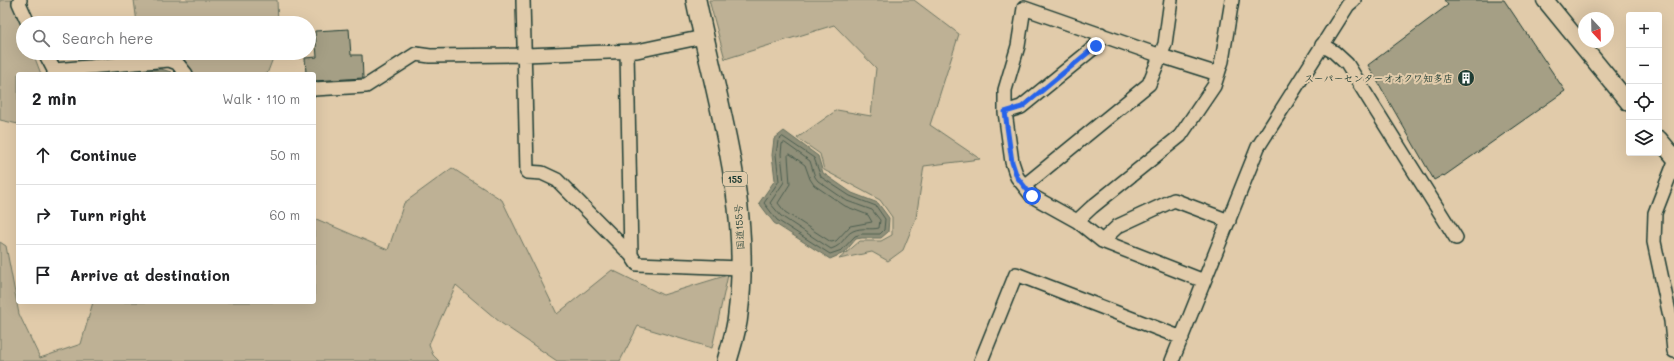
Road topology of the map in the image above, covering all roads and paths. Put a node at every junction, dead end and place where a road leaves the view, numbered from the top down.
1 (20, 0) edge
2 (523, 0) edge
3 (696, 0) edge
4 (1171, 0) edge
5 (1232, 0) edge
6 (1354, 0) edge
7 (1545, 0) edge
8 (25, 16) edge
9 (1101, 34) junction
10 (703, 37) junction
11 (1322, 45) junction
12 (627, 52) junction
13 (524, 56) junction
14 (1161, 56) junction
15 (48, 60) edge
16 (169, 60) edge
17 (169, 60) edge
18 (54, 72) edge
19 (184, 72) edge
20 (1218, 74) junction
21 (316, 89) edge
22 (1626, 99) edge
23 (1005, 112) junction
24 (1662, 143) edge
25 (1674, 157) edge
26 (1674, 164) edge
27 (1024, 186) junction
28 (1077, 221) junction
29 (1229, 221) junction
30 (1456, 238) dead end
31 (1102, 241) junction
32 (631, 255) junction
33 (741, 268) junction
34 (1204, 281) junction
35 (1182, 338) junction
36 (1674, 351) edge
37 (727, 361) edge
38 (981, 361) edge
39 (1172, 361) edge

1 - 8 street
2 - 13 street
3 - 10 highway, 国道155号 / 155
4 - 14 street
5 - 20 street
6 - 11 street
7 - 22 main road
9 - 14 street
9 - 23 street
9 - 23 street
10 - 12 street
10 - 33 highway, 国道155号 / 155
11 - 29 street
11 - 30 street
12 - 13 street
12 - 32 street
13 - 21 street
13 - 32 street
14 - 20 street
14 - 27 street
15 - 18 street
16 - 19 street
17 - 18 street
20 - 28 street
23 - 27 street
24 - 25 main road
26 - 36 street
27 - 28 street
28 - 31 street
29 - 31 street
29 - 34 street
31 - 34 street
32 - 33 street
33 - 37 highway, 国道155号 / 155
34 - 35 street
35 - 38 street
35 - 39 street

